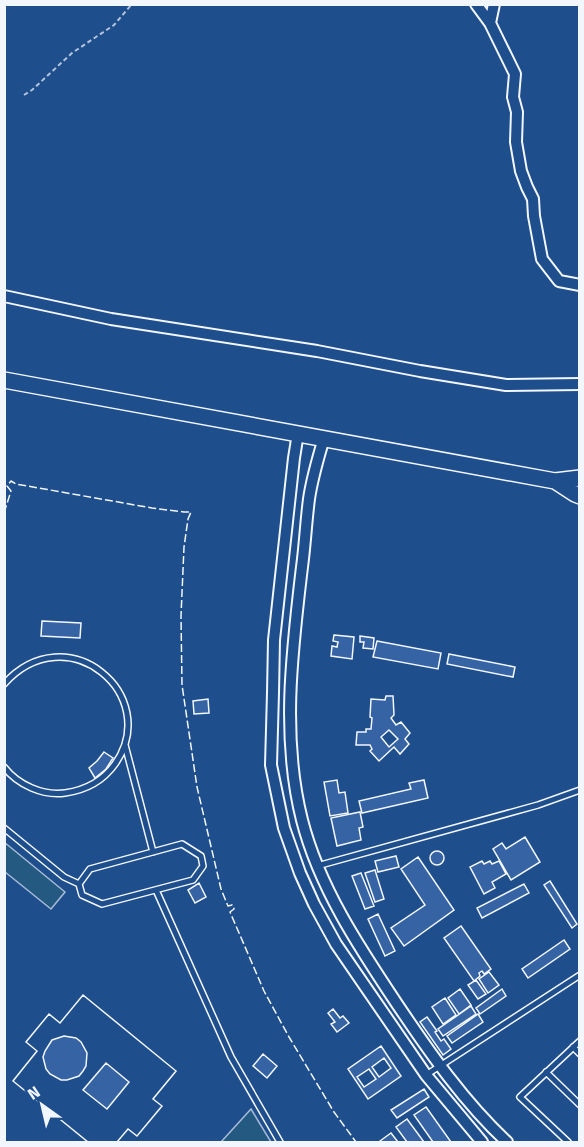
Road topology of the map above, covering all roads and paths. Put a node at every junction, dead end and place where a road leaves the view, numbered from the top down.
1 (132, 4) edge
2 (476, 4) edge
3 (494, 4) edge
4 (490, 23) junction
5 (24, 95) dead end
6 (579, 285) edge
7 (4, 296) edge
8 (4, 380) edge
9 (579, 384) edge
10 (298, 433) junction
11 (324, 438) junction
12 (579, 478) edge
13 (555, 481) junction
14 (579, 496) edge
15 (4, 684) edge
16 (125, 743) junction
17 (4, 767) edge
18 (579, 790) edge
19 (4, 828) edge
20 (153, 852) junction
21 (317, 866) junction
22 (79, 884) junction
23 (156, 890) junction
24 (579, 975) edge
25 (579, 1041) edge
26 (573, 1047) junction
27 (579, 1054) edge
28 (440, 1066) junction
29 (546, 1072) junction
30 (426, 1075) junction
31 (579, 1105) edge
32 (280, 1143) edge
33 (482, 1143) edge
34 (507, 1143) edge
35 (568, 1143) edge

1 - 5 path
2 - 4 street
3 - 4 street
4 - 6 street
7 - 9 street
8 - 10 main road
10 - 11 main road
10 - 30 street
11 - 13 main road
11 - 21 street
12 - 13 main road
13 - 14 main road
15 - 16 lane
16 - 17 lane
16 - 20 lane
18 - 21 lane
19 - 22 lane
20 - 22 lane
20 - 23 lane
21 - 28 street
22 - 23 lane
23 - 32 lane
24 - 28 lane
25 - 26 lane
26 - 27 lane
26 - 29 lane
28 - 30 lane
28 - 34 street
29 - 31 lane
29 - 35 lane
30 - 33 street

